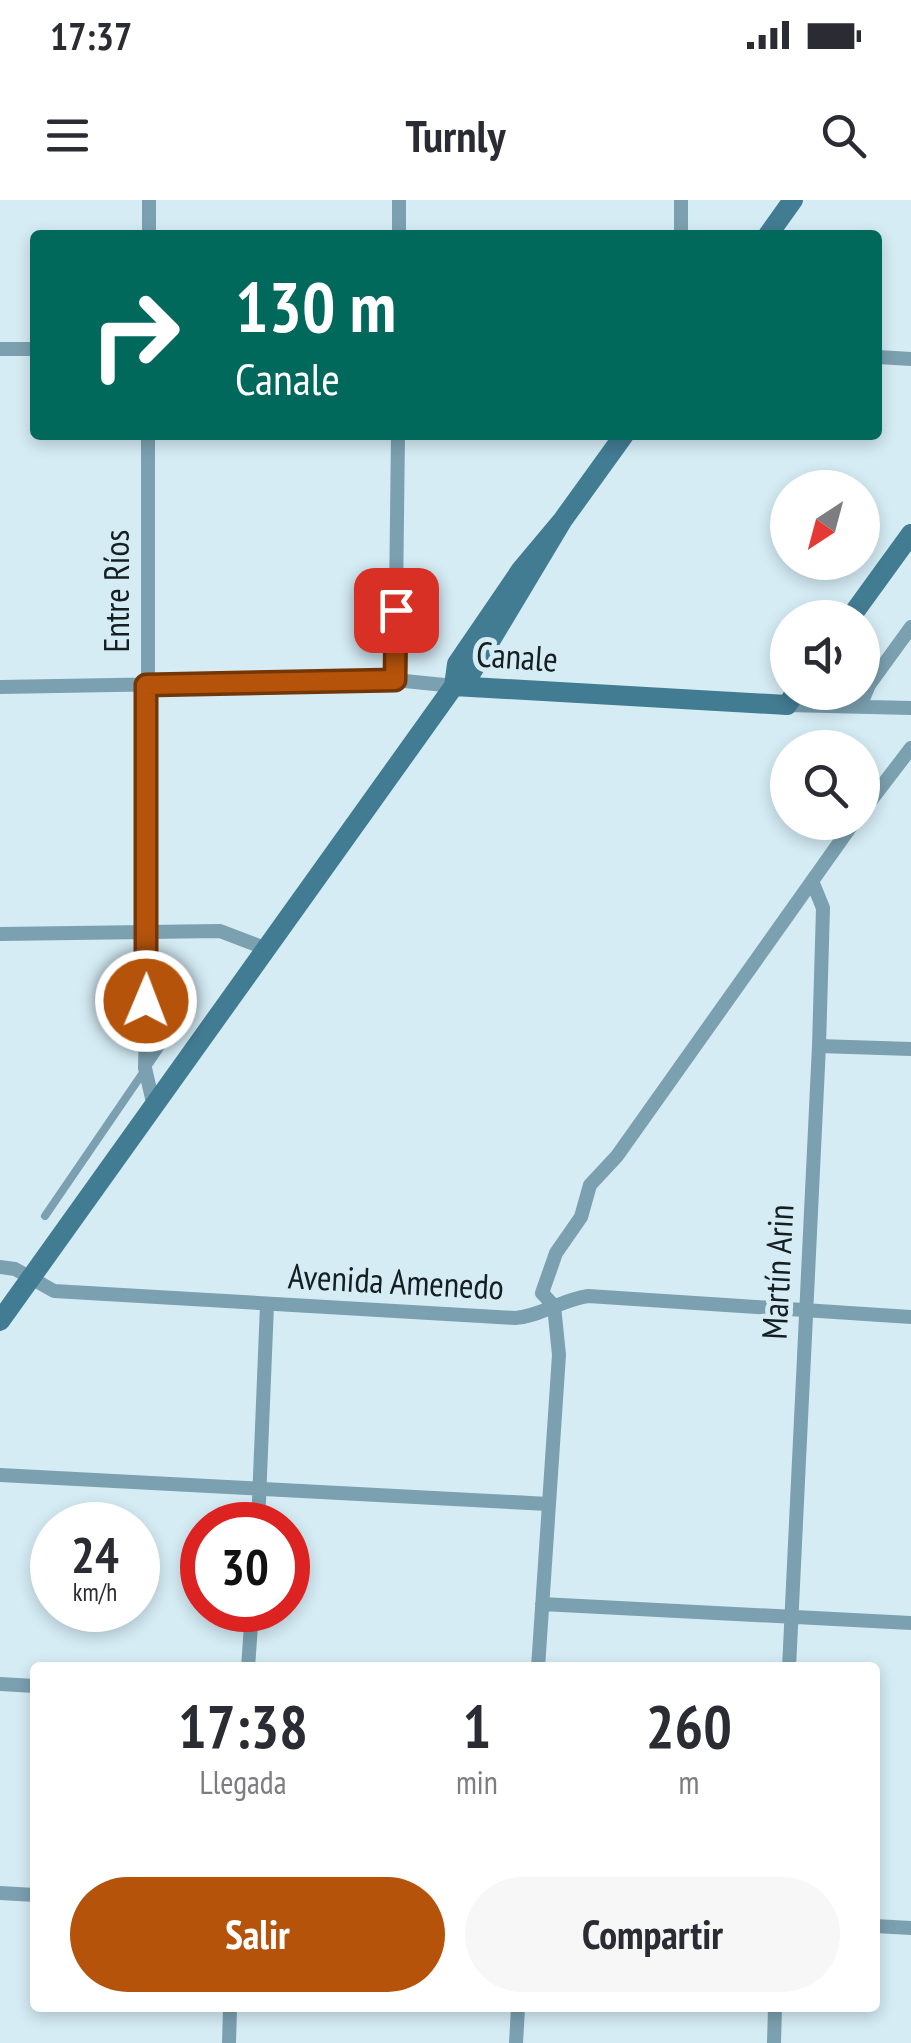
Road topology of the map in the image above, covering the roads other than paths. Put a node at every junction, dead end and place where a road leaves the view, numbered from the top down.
1 (149, 200) edge
2 (399, 200) edge
3 (682, 200) edge
4 (793, 200) edge
5 (149, 230) edge
6 (399, 230) edge
7 (682, 230) edge
8 (772, 230) edge
9 (0, 349) edge
10 (30, 349) edge
11 (882, 358) edge
12 (911, 359) edge
13 (148, 440) edge
14 (398, 440) edge
15 (620, 440) edge
16 (911, 534) edge
17 (863, 600) edge
18 (911, 627) edge
19 (880, 670) edge
20 (395, 680) junction
21 (146, 685) junction
22 (0, 686) edge
23 (454, 686) junction
24 (770, 698) edge
25 (880, 707) edge
26 (911, 708) edge
27 (911, 748) edge
28 (880, 788) edge
29 (841, 840) edge
30 (812, 881) junction
31 (148, 933) junction
32 (0, 934) edge
33 (267, 948) junction
34 (177, 1023) dead end
35 (819, 1046) junction
36 (911, 1049) edge
37 (145, 1071) junction
38 (154, 1107) junction
39 (44, 1216) dead end
40 (0, 1268) edge
41 (31, 1280) junction
42 (267, 1305) junction
43 (554, 1306) junction
44 (806, 1311) junction
45 (911, 1317) edge
46 (0, 1321) edge
47 (0, 1475) edge
48 (260, 1488) junction
49 (259, 1502) edge
50 (548, 1504) junction
51 (542, 1604) junction
52 (792, 1614) junction
53 (911, 1623) edge
54 (250, 1632) edge
55 (248, 1662) edge
56 (538, 1662) edge
57 (789, 1662) edge
58 (0, 1684) edge
59 (30, 1686) edge
60 (0, 1893) edge
61 (30, 1894) edge
62 (880, 1926) edge
63 (911, 1928) edge
64 (230, 2012) edge
65 (518, 2012) edge
66 (775, 2012) edge
67 (228, 2043) edge
68 (516, 2043) edge
69 (774, 2043) edge

1 - 5 street
2 - 6 street
3 - 7 street
4 - 8 main road
9 - 10 street
11 - 12 street
13 - 21 street, Entre Ríos
14 - 20 street
15 - 23 main road
16 - 17 main road
18 - 19 street
20 - 21 street, Canale
20 - 23 street, Canale
21 - 22 street, Canale
21 - 31 street, Entre Ríos
23 - 24 main road, Canale
23 - 33 main road
25 - 26 street, Canale
27 - 28 street
29 - 30 street
30 - 35 street, Martín Arin
30 - 43 street
31 - 32 street
31 - 33 street
31 - 37 street, Entre Ríos
33 - 38 main road
34 - 37 lane
35 - 36 street
35 - 44 street, Martín Arin
37 - 38 street, Entre Ríos
37 - 39 lane
38 - 41 main road
40 - 41 street, Avenida Amenedo
41 - 42 street, Avenida Amenedo
41 - 46 main road
42 - 43 street, Avenida Amenedo
42 - 48 street
43 - 44 street, Avenida Amenedo
43 - 50 street
44 - 45 street, Avenida Amenedo
44 - 52 street, Martín Arin
47 - 48 street
48 - 49 street
48 - 50 street
50 - 51 street
51 - 52 street
51 - 56 street
52 - 53 street
52 - 57 street, Martín Arin
54 - 55 street
58 - 59 street
60 - 61 street
62 - 63 street
64 - 67 street
65 - 68 street
66 - 69 street

